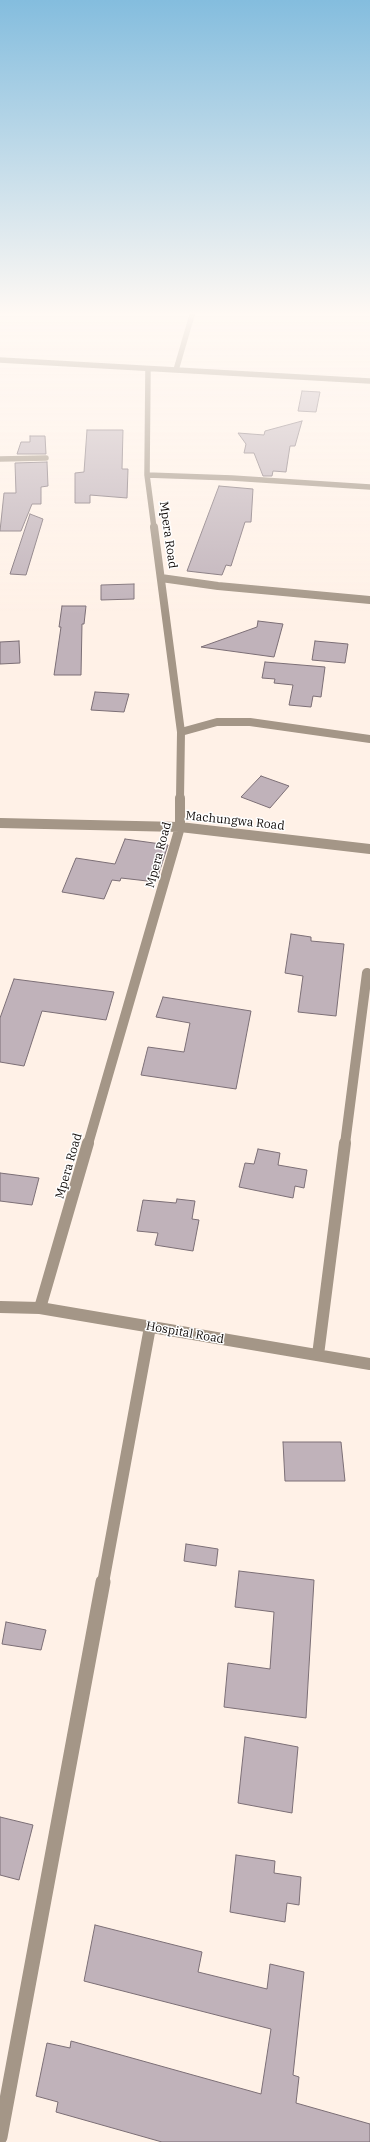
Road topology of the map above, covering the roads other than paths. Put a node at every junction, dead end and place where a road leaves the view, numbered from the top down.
1 (148, 415) edge
2 (46, 458) dead end
3 (0, 459) edge
4 (147, 474) junction
5 (370, 487) edge
6 (161, 578) junction
7 (370, 600) edge
8 (181, 732) junction
9 (370, 739) edge
10 (0, 823) edge
11 (180, 827) junction
12 (370, 849) edge
13 (367, 973) dead end
14 (0, 1307) edge
15 (40, 1308) junction
16 (150, 1327) junction
17 (318, 1355) junction
18 (370, 1364) edge
19 (0, 2137) edge

1 - 4 street, Mpera Road
2 - 3 street
4 - 5 street
4 - 6 street, Mpera Road
6 - 7 street
6 - 8 street, Mpera Road
8 - 9 street
8 - 11 street, Mpera Road
10 - 11 street, Machungwa Road
11 - 12 street, Machungwa Road
11 - 15 street, Mpera Road
13 - 17 street
14 - 15 street, Hospital Road
15 - 16 street, Hospital Road
16 - 17 street, Hospital Road
16 - 19 street
17 - 18 street, Hospital Road

